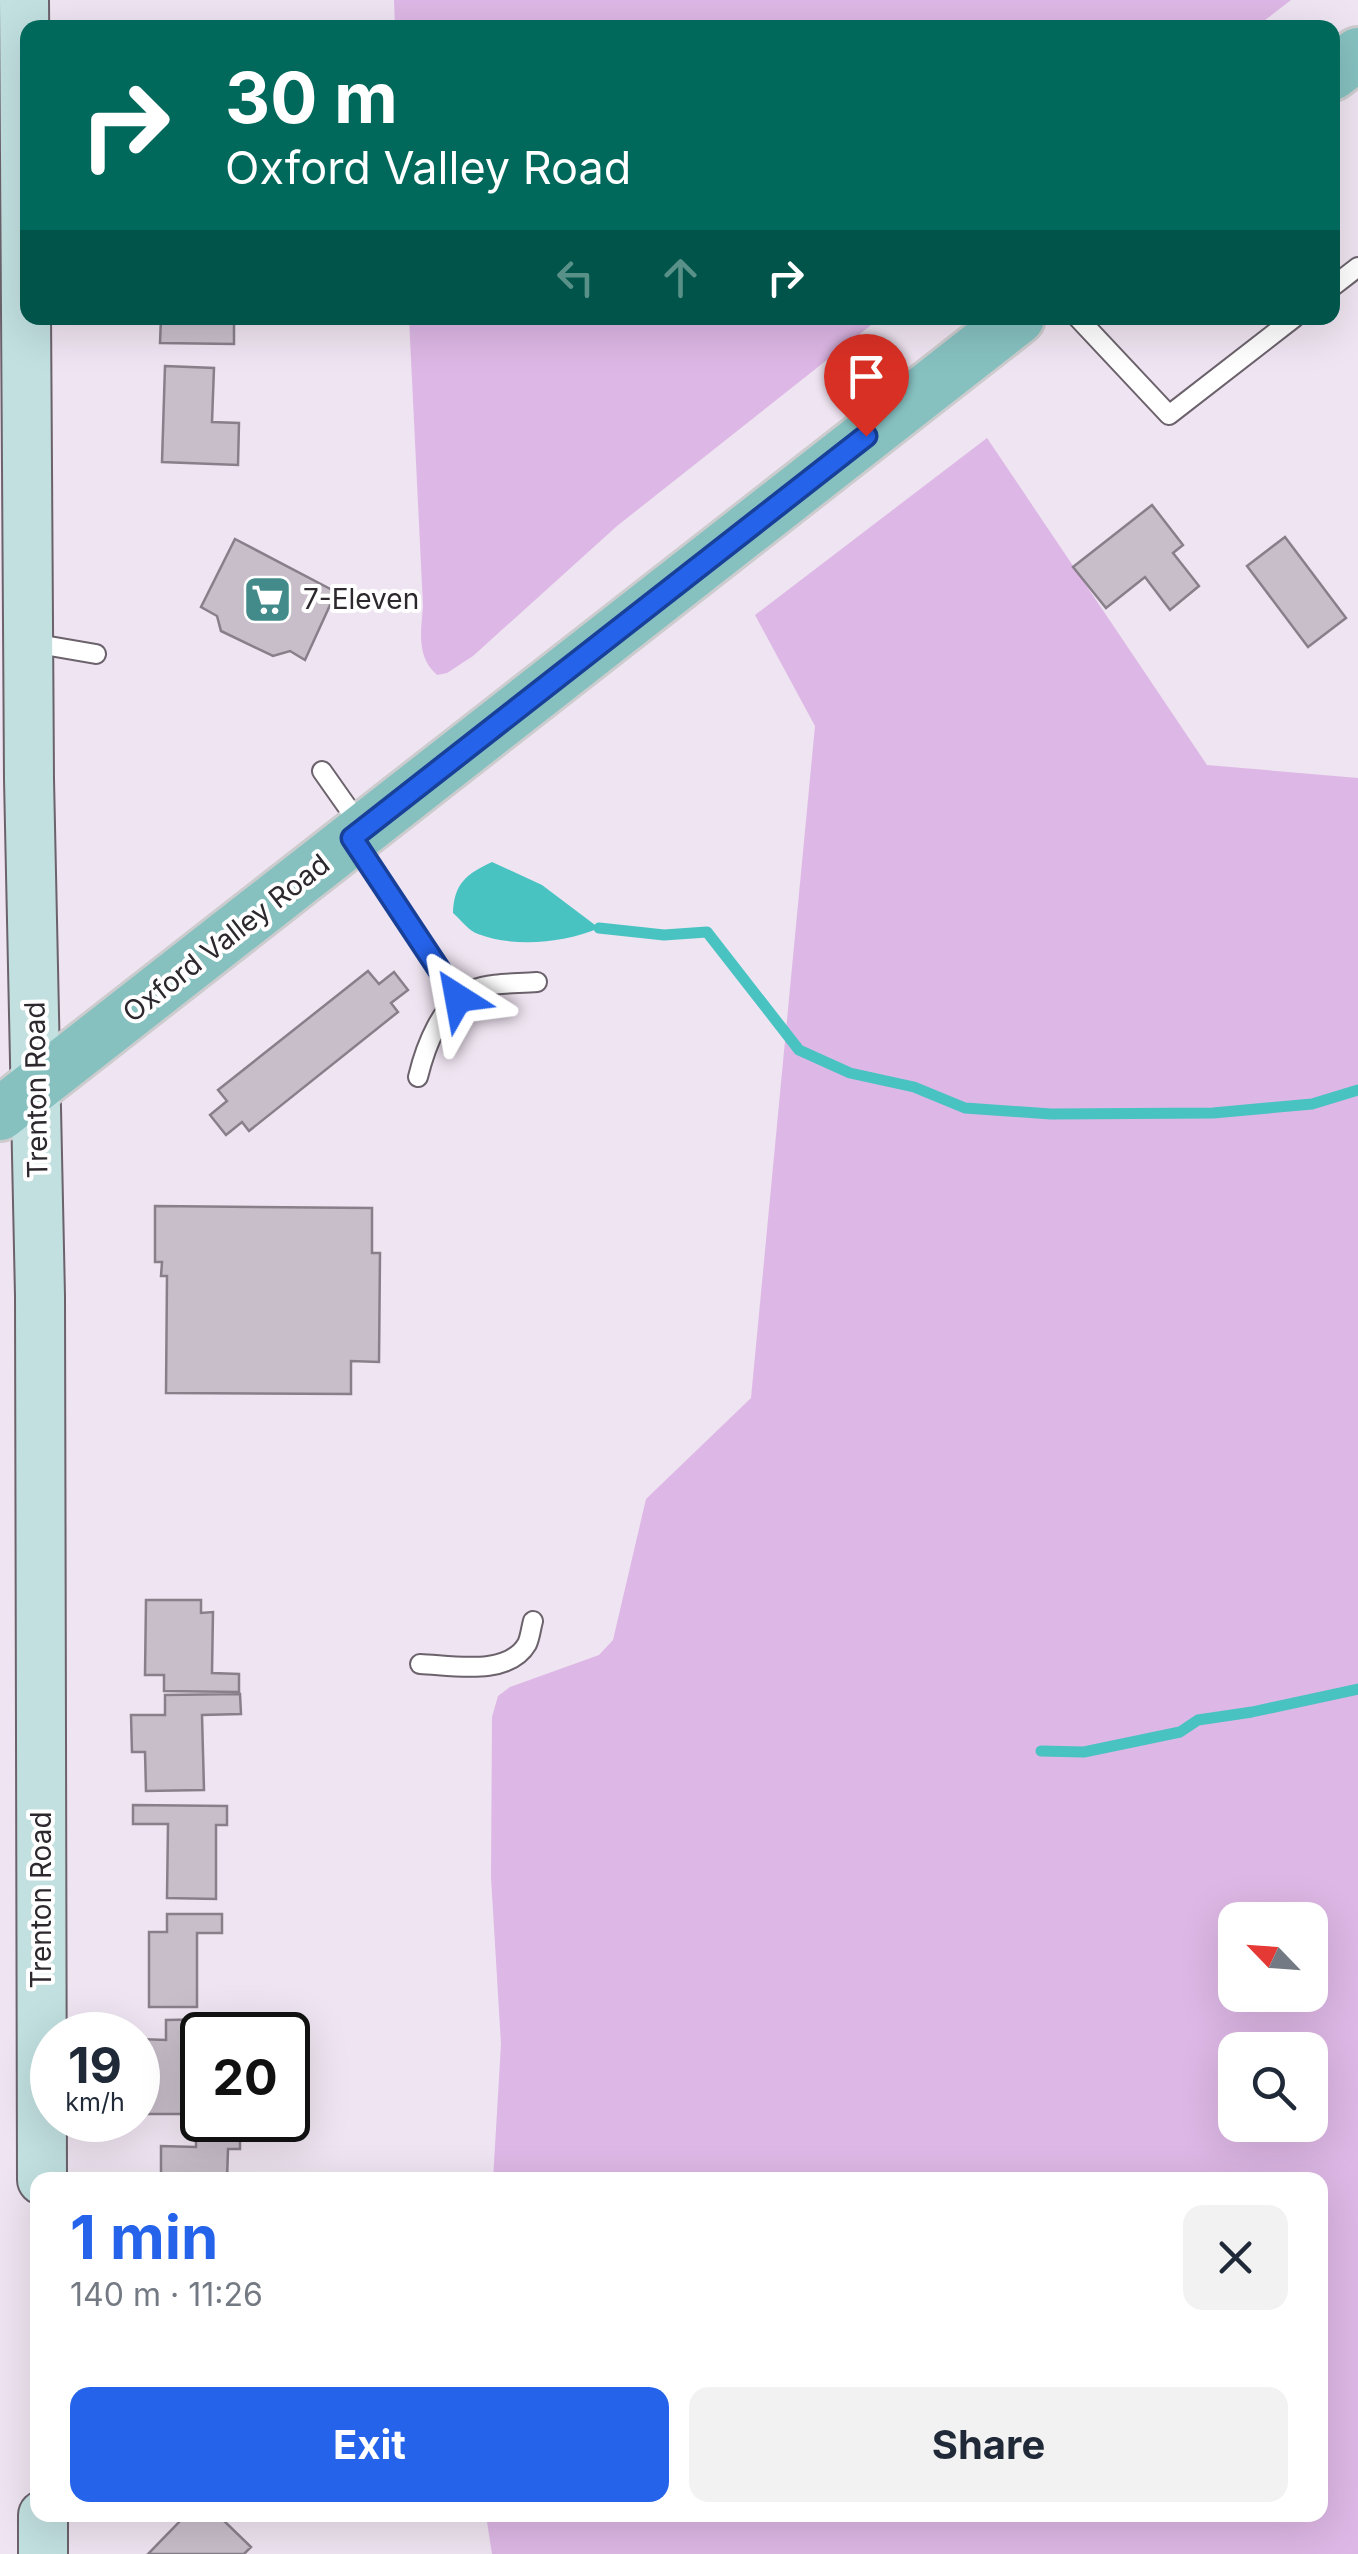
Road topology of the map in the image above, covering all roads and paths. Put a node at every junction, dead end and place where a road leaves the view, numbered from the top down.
1 (27, 325) edge
2 (1009, 325) edge
3 (1084, 325) edge
4 (1285, 325) edge
5 (30, 642) junction
6 (96, 654) dead end
7 (322, 771) dead end
8 (358, 834) junction
9 (537, 982) dead end
10 (458, 998) junction
11 (418, 1077) dead end
12 (18, 1100) edge
13 (533, 1621) dead end
14 (420, 1664) dead end
15 (42, 2172) edge
16 (43, 2522) edge
17 (43, 2554) edge

1 - 5 main road, Trenton Road
2 - 8 main road, Oxford Valley Road
3 - 4 lane
5 - 6 lane
5 - 12 main road, Trenton Road
7 - 8 lane
8 - 10 lane
8 - 12 main road, Oxford Valley Road
9 - 10 lane
10 - 11 lane
12 - 15 main road, Trenton Road
13 - 14 lane
16 - 17 main road

